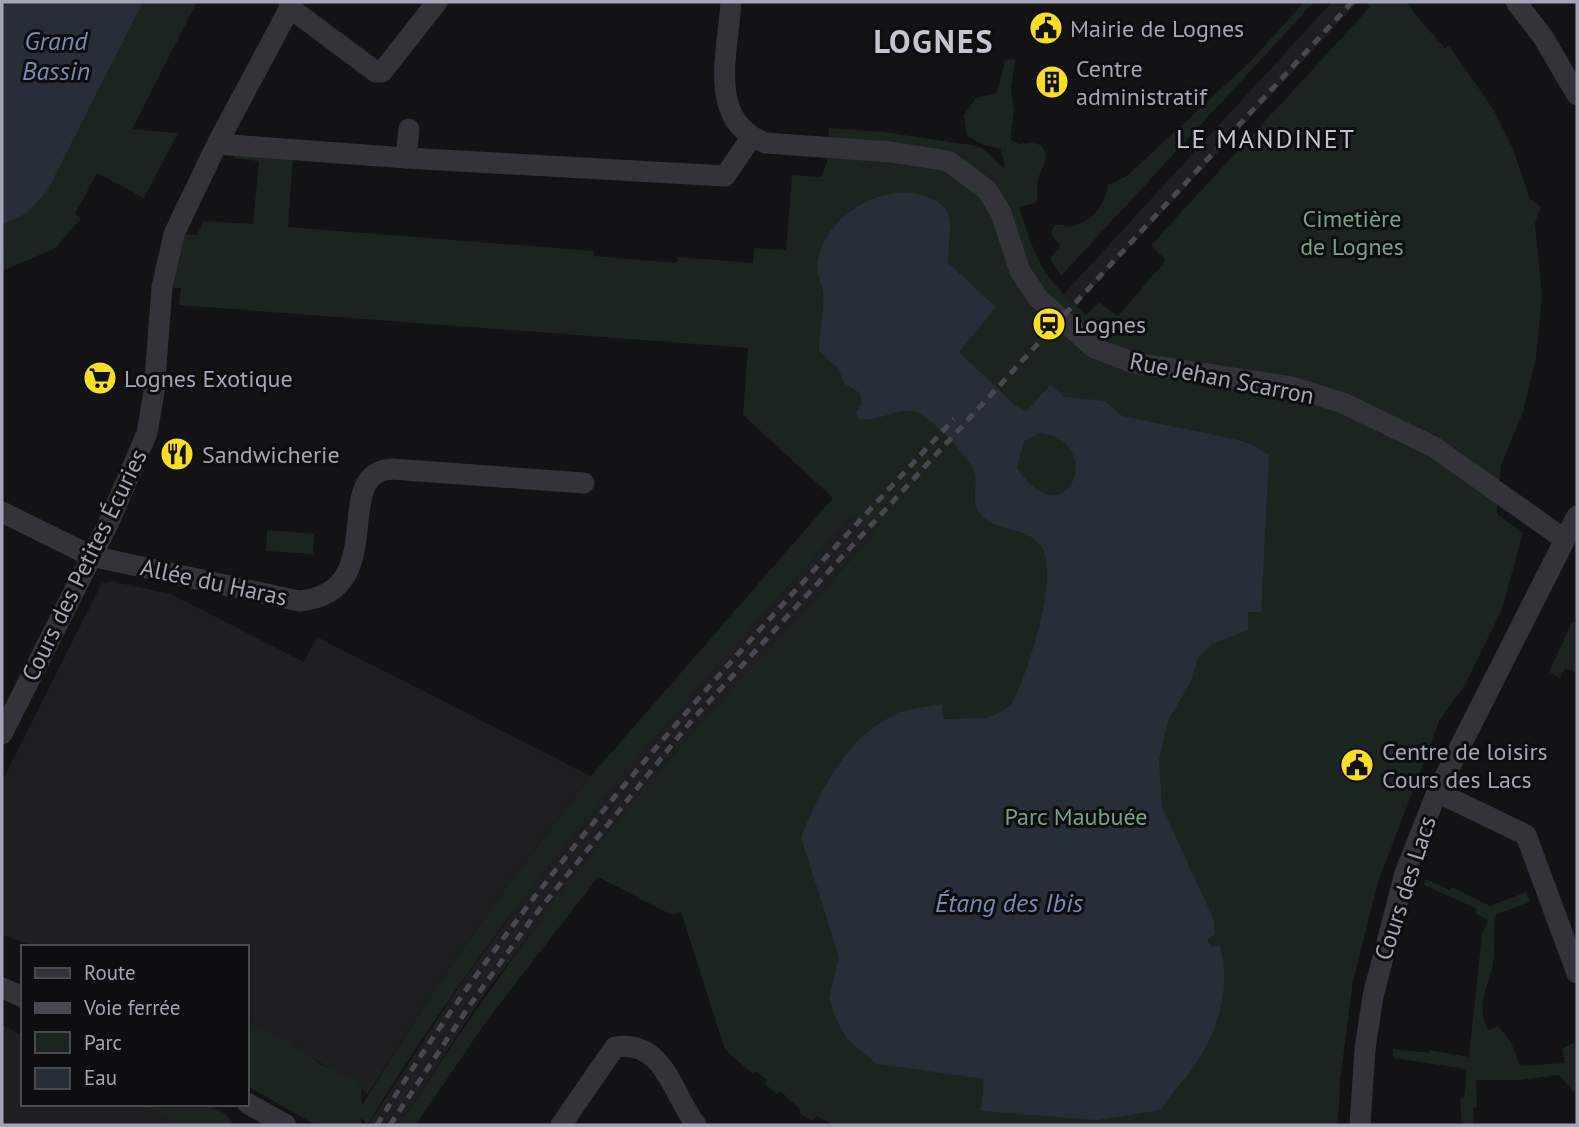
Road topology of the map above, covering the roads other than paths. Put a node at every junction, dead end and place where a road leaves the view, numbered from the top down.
1 (437, 2) edge
2 (731, 2) edge
3 (1516, 2) edge
4 (291, 4) edge
5 (1577, 95) edge
6 (409, 130) dead end
7 (751, 138) junction
8 (217, 144) junction
9 (406, 159) junction
10 (584, 483) dead end
11 (2, 512) edge
12 (1577, 516) edge
13 (1563, 539) junction
14 (91, 556) junction
15 (2, 734) edge
16 (1437, 792) junction
17 (1568, 920) edge
18 (1577, 973) edge
19 (2, 988) edge
20 (21, 996) edge
21 (248, 1104) edge
22 (286, 1125) edge
23 (561, 1125) edge
24 (696, 1125) edge
25 (1360, 1125) edge

1 - 4 street
2 - 7 street
3 - 5 street
4 - 8 street, Cours des Petites Écuries
6 - 9 street
7 - 9 street
7 - 13 street, Rue Jehan Scarron
8 - 9 street
8 - 14 street, Cours des Petites Écuries
10 - 14 street, Allée du Haras
11 - 14 street
12 - 13 street, Cours des Lacs
13 - 16 street, Cours des Lacs
14 - 15 street, Cours des Petites Écuries
16 - 17 street
16 - 25 street, Cours des Lacs
17 - 18 street
19 - 20 street
21 - 22 street
23 - 24 street

